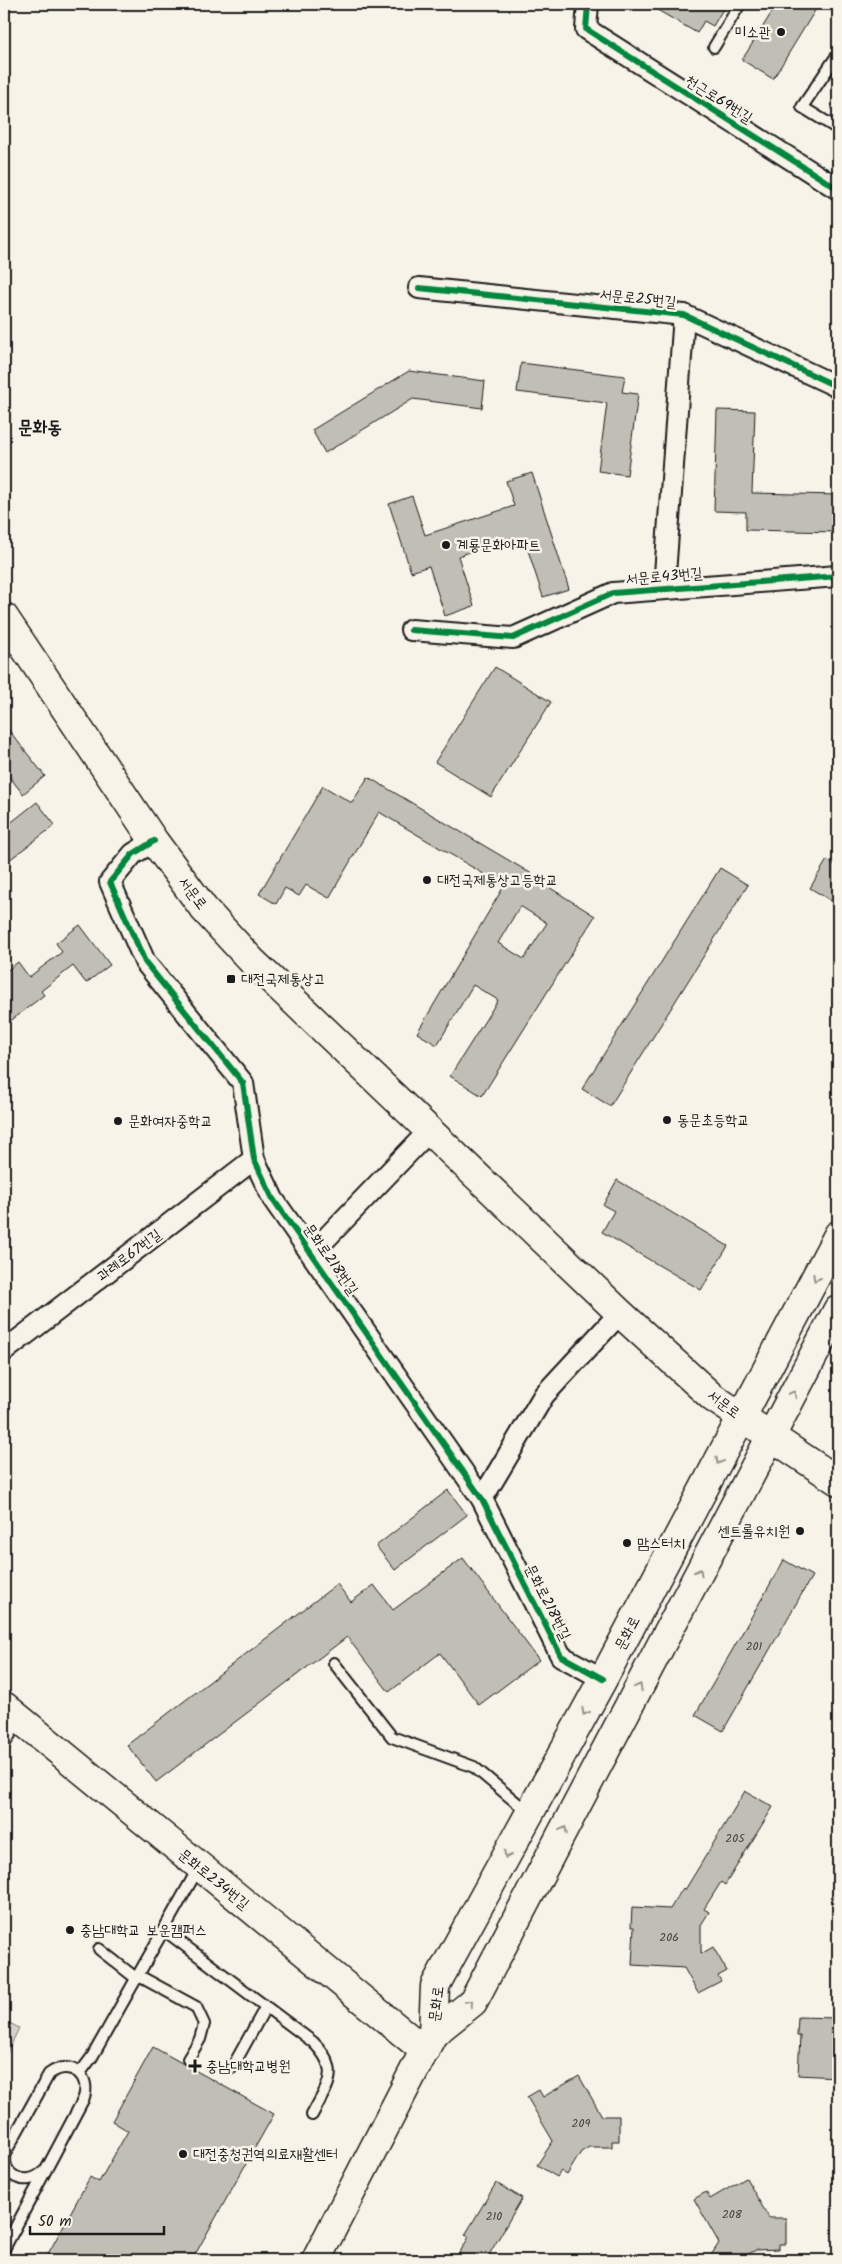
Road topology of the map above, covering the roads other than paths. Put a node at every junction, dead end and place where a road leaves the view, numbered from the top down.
1 (588, 4) edge
2 (740, 4) edge
3 (714, 47) dead end
4 (838, 54) edge
5 (838, 129) edge
6 (838, 190) edge
7 (419, 288) dead end
8 (684, 315) junction
9 (838, 388) edge
10 (838, 576) edge
11 (664, 588) junction
12 (4, 616) edge
13 (411, 630) dead end
14 (154, 841) junction
15 (429, 1131) junction
16 (254, 1159) junction
17 (838, 1235) edge
18 (312, 1253) junction
19 (838, 1309) edge
20 (620, 1313) junction
21 (4, 1351) edge
22 (742, 1418) junction
23 (770, 1437) junction
24 (838, 1481) edge
25 (482, 1499) junction
26 (334, 1663) dead end
27 (603, 1680) junction
28 (12, 1713) edge
29 (4, 1745) edge
30 (530, 1814) junction
31 (199, 1867) junction
32 (164, 1930) junction
33 (99, 1949) dead end
34 (138, 1978) junction
35 (265, 2008) junction
36 (429, 2043) junction
37 (188, 2059) dead end
38 (232, 2068) dead end
39 (80, 2073) junction
40 (312, 2115) dead end
41 (5, 2153) edge
42 (45, 2170) junction
43 (4, 2249) edge
44 (316, 2260) edge

1 - 6 street, 천근로69번길
2 - 3 lane
4 - 5 lane
7 - 8 street, 서문로25번길
8 - 9 street, 서문로25번길
8 - 11 street
10 - 11 street, 서문로43번길
11 - 13 street, 서문로43번길
12 - 14 main road, 서문로
14 - 15 main road, 서문로
14 - 16 street, 문화로218번길
15 - 18 street
15 - 20 main road, 서문로
16 - 18 street, 문화로218번길
16 - 21 street, 과례로67번길
17 -> 22 main road, 문화로
18 - 25 street, 문화로218번길
23 -> 19 main road, 문화로
20 - 22 main road, 서문로
20 - 25 street
22 - 23 main road, 서문로
22 -> 27 main road, 문화로
23 - 24 main road, 서문로
36 -> 23 main road, 문화로
25 - 27 street, 문화로218번길
26 - 30 lane
27 -> 30 main road, 문화로
28 - 29 lane
28 - 31 main road, 문화로234번길
30 -> 36 main road, 문화로
31 - 32 lane
31 - 36 main road, 문화로234번길
32 - 34 lane
32 - 35 lane
33 - 34 lane
34 - 37 lane
34 - 39 lane
35 - 38 lane
35 - 40 lane
36 - 44 main road, 문화로
39 - 41 lane
39 - 42 lane
41 - 42 lane
42 - 43 lane

